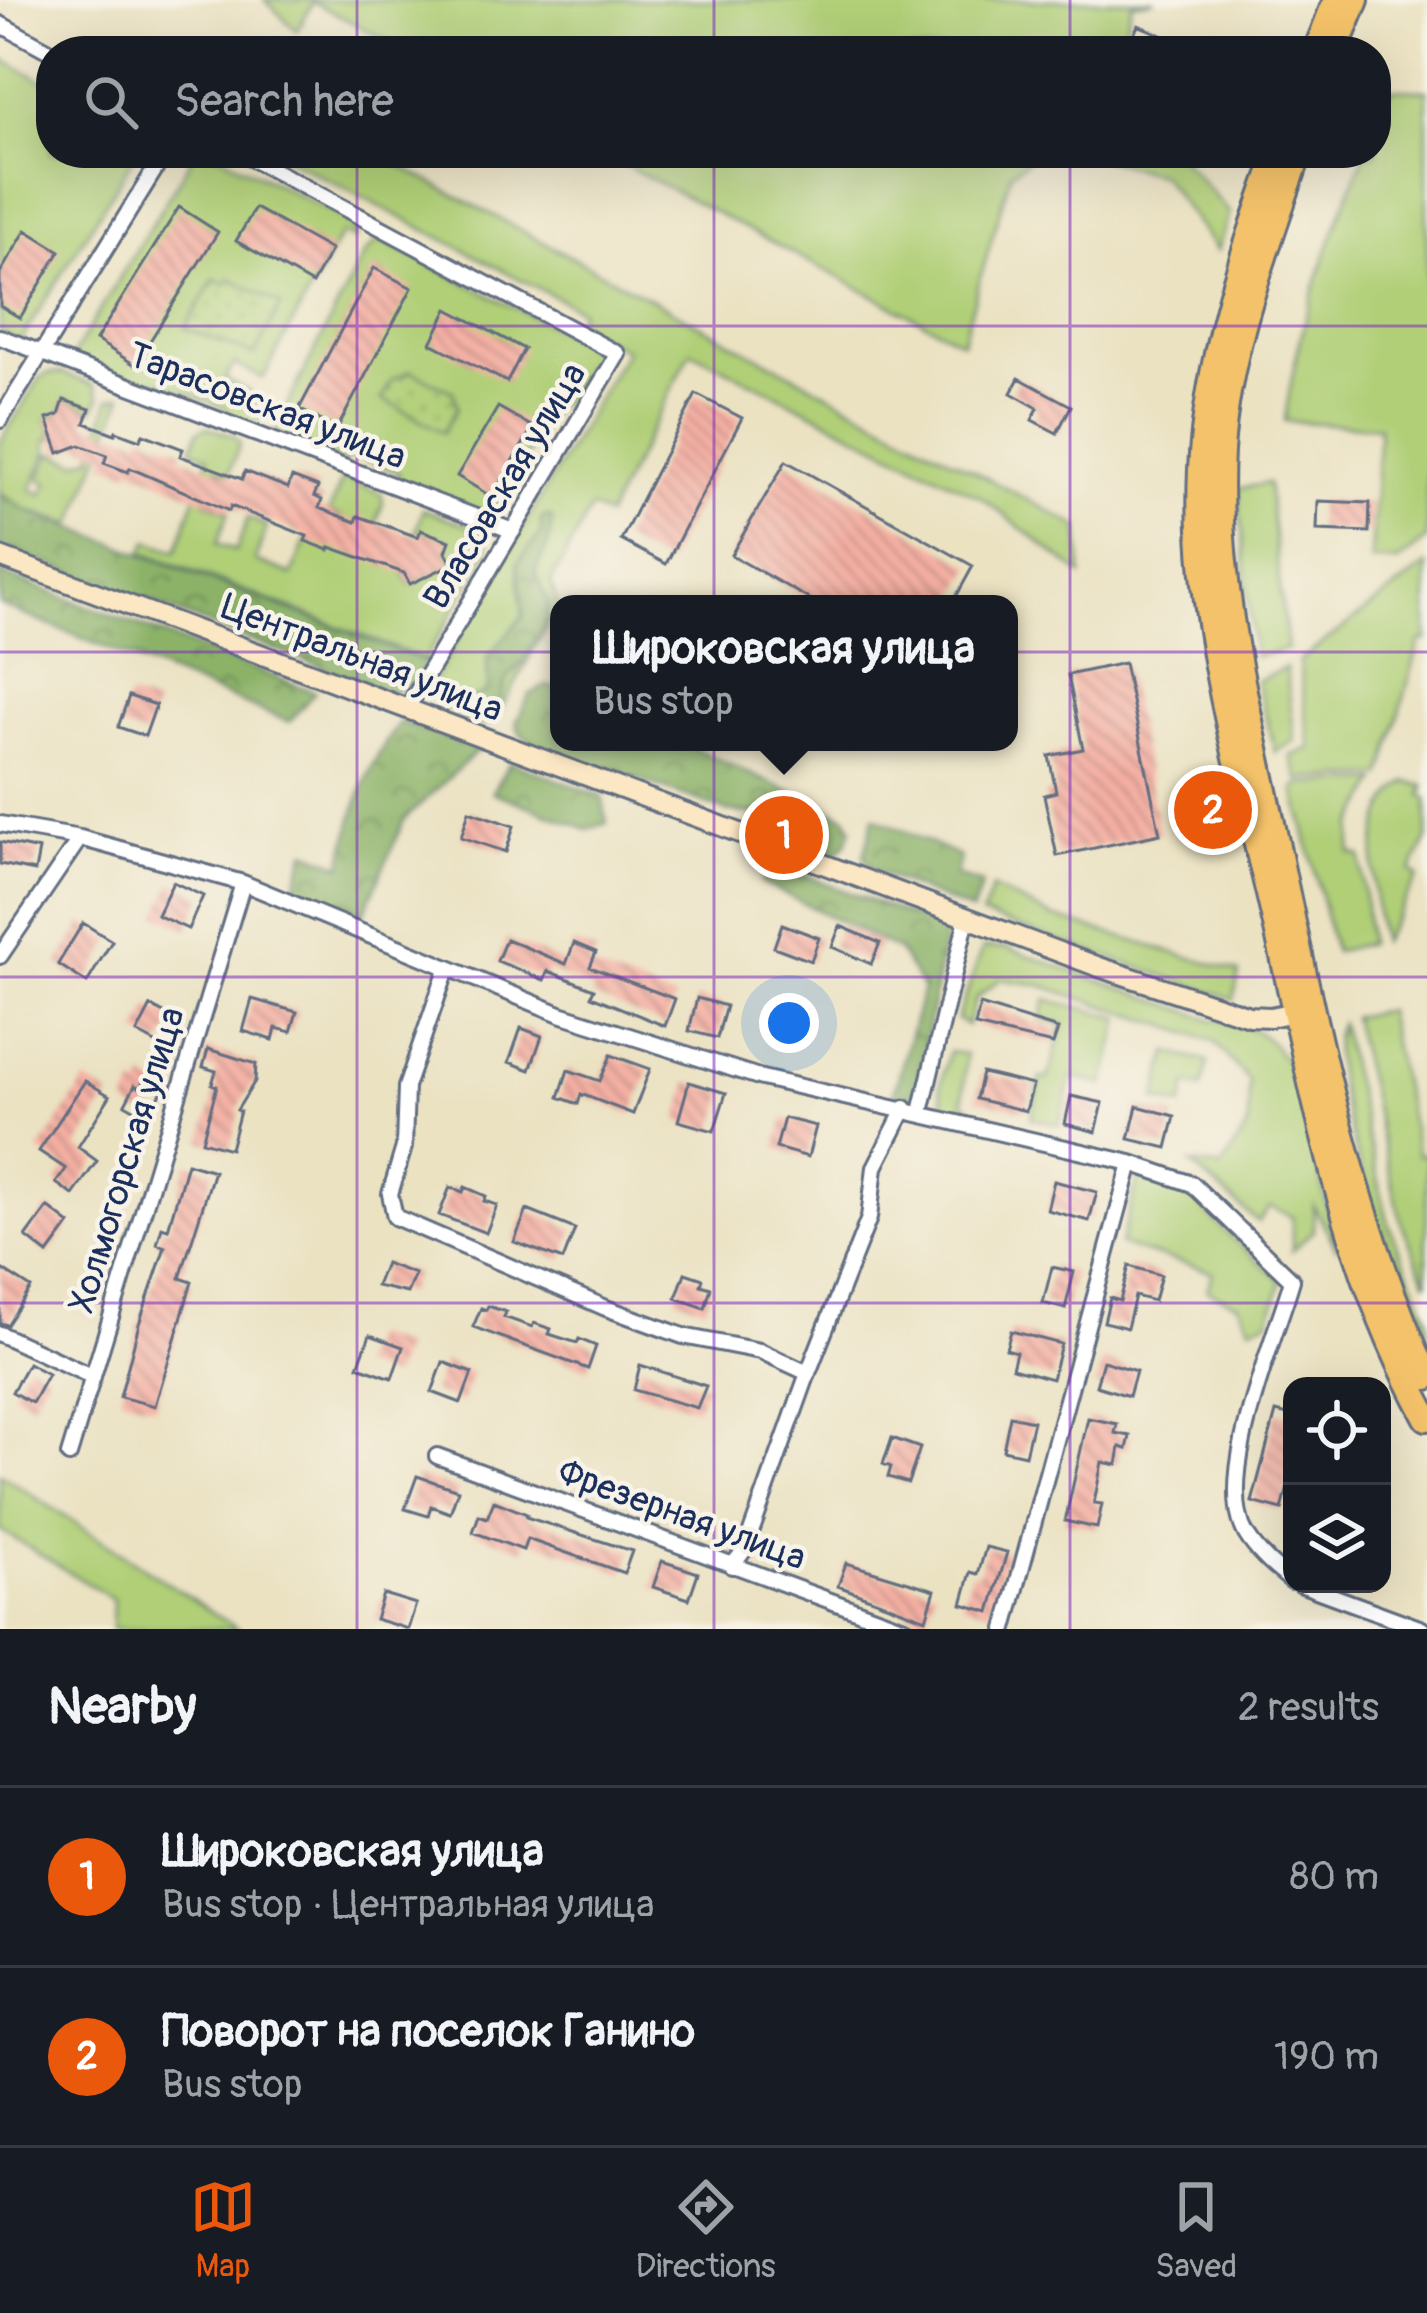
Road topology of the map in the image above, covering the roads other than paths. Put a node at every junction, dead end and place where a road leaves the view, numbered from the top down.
1 (1336, 0) edge
2 (1356, 0) edge
3 (0, 24) edge
4 (1322, 36) edge
5 (1341, 36) edge
6 (36, 44) edge
7 (156, 168) edge
8 (269, 168) edge
9 (1273, 168) edge
10 (1294, 168) edge
11 (0, 337) edge
12 (40, 353) junction
13 (0, 420) edge
14 (513, 531) junction
15 (0, 557) edge
16 (406, 710) junction
17 (0, 824) edge
18 (80, 838) junction
19 (243, 883) junction
20 (967, 918) junction
21 (0, 956) edge
22 (447, 969) junction
23 (1304, 1010) junction
24 (913, 1110) junction
25 (1131, 1163) junction
26 (0, 1334) edge
27 (808, 1373) junction
28 (93, 1377) junction
29 (1427, 1377) edge
30 (1427, 1418) edge
31 (69, 1455) dead end
32 (437, 1456) dead end
33 (732, 1566) junction
34 (1283, 1570) edge
35 (1323, 1593) edge
36 (907, 1629) edge
37 (1006, 1629) edge
38 (1422, 1629) edge

1 - 4 highway
2 - 5 highway
3 - 6 street
7 - 12 street
8 - 14 street, Власовская улица
9 - 23 highway
10 - 23 highway
11 - 12 street, Тарасовская улица
12 - 13 street
12 - 14 street, Тарасовская улица
14 - 16 street, Власовская улица
15 - 16 street, Центральная улица
16 - 20 street, Центральная улица
17 - 18 street
18 - 19 street
18 - 21 street
19 - 22 street
19 - 28 street, Холмогорская улица
20 - 23 street, Центральная улица
20 - 24 street
22 - 24 street
22 - 27 street
23 - 29 highway
23 - 30 highway
24 - 25 street
24 - 27 street
25 - 34 street
25 - 37 street
26 - 28 street
27 - 33 street
28 - 31 street, Холмогорская улица
32 - 33 street, Фрезерная улица
33 - 36 street, Фрезерная улица
35 - 38 street

